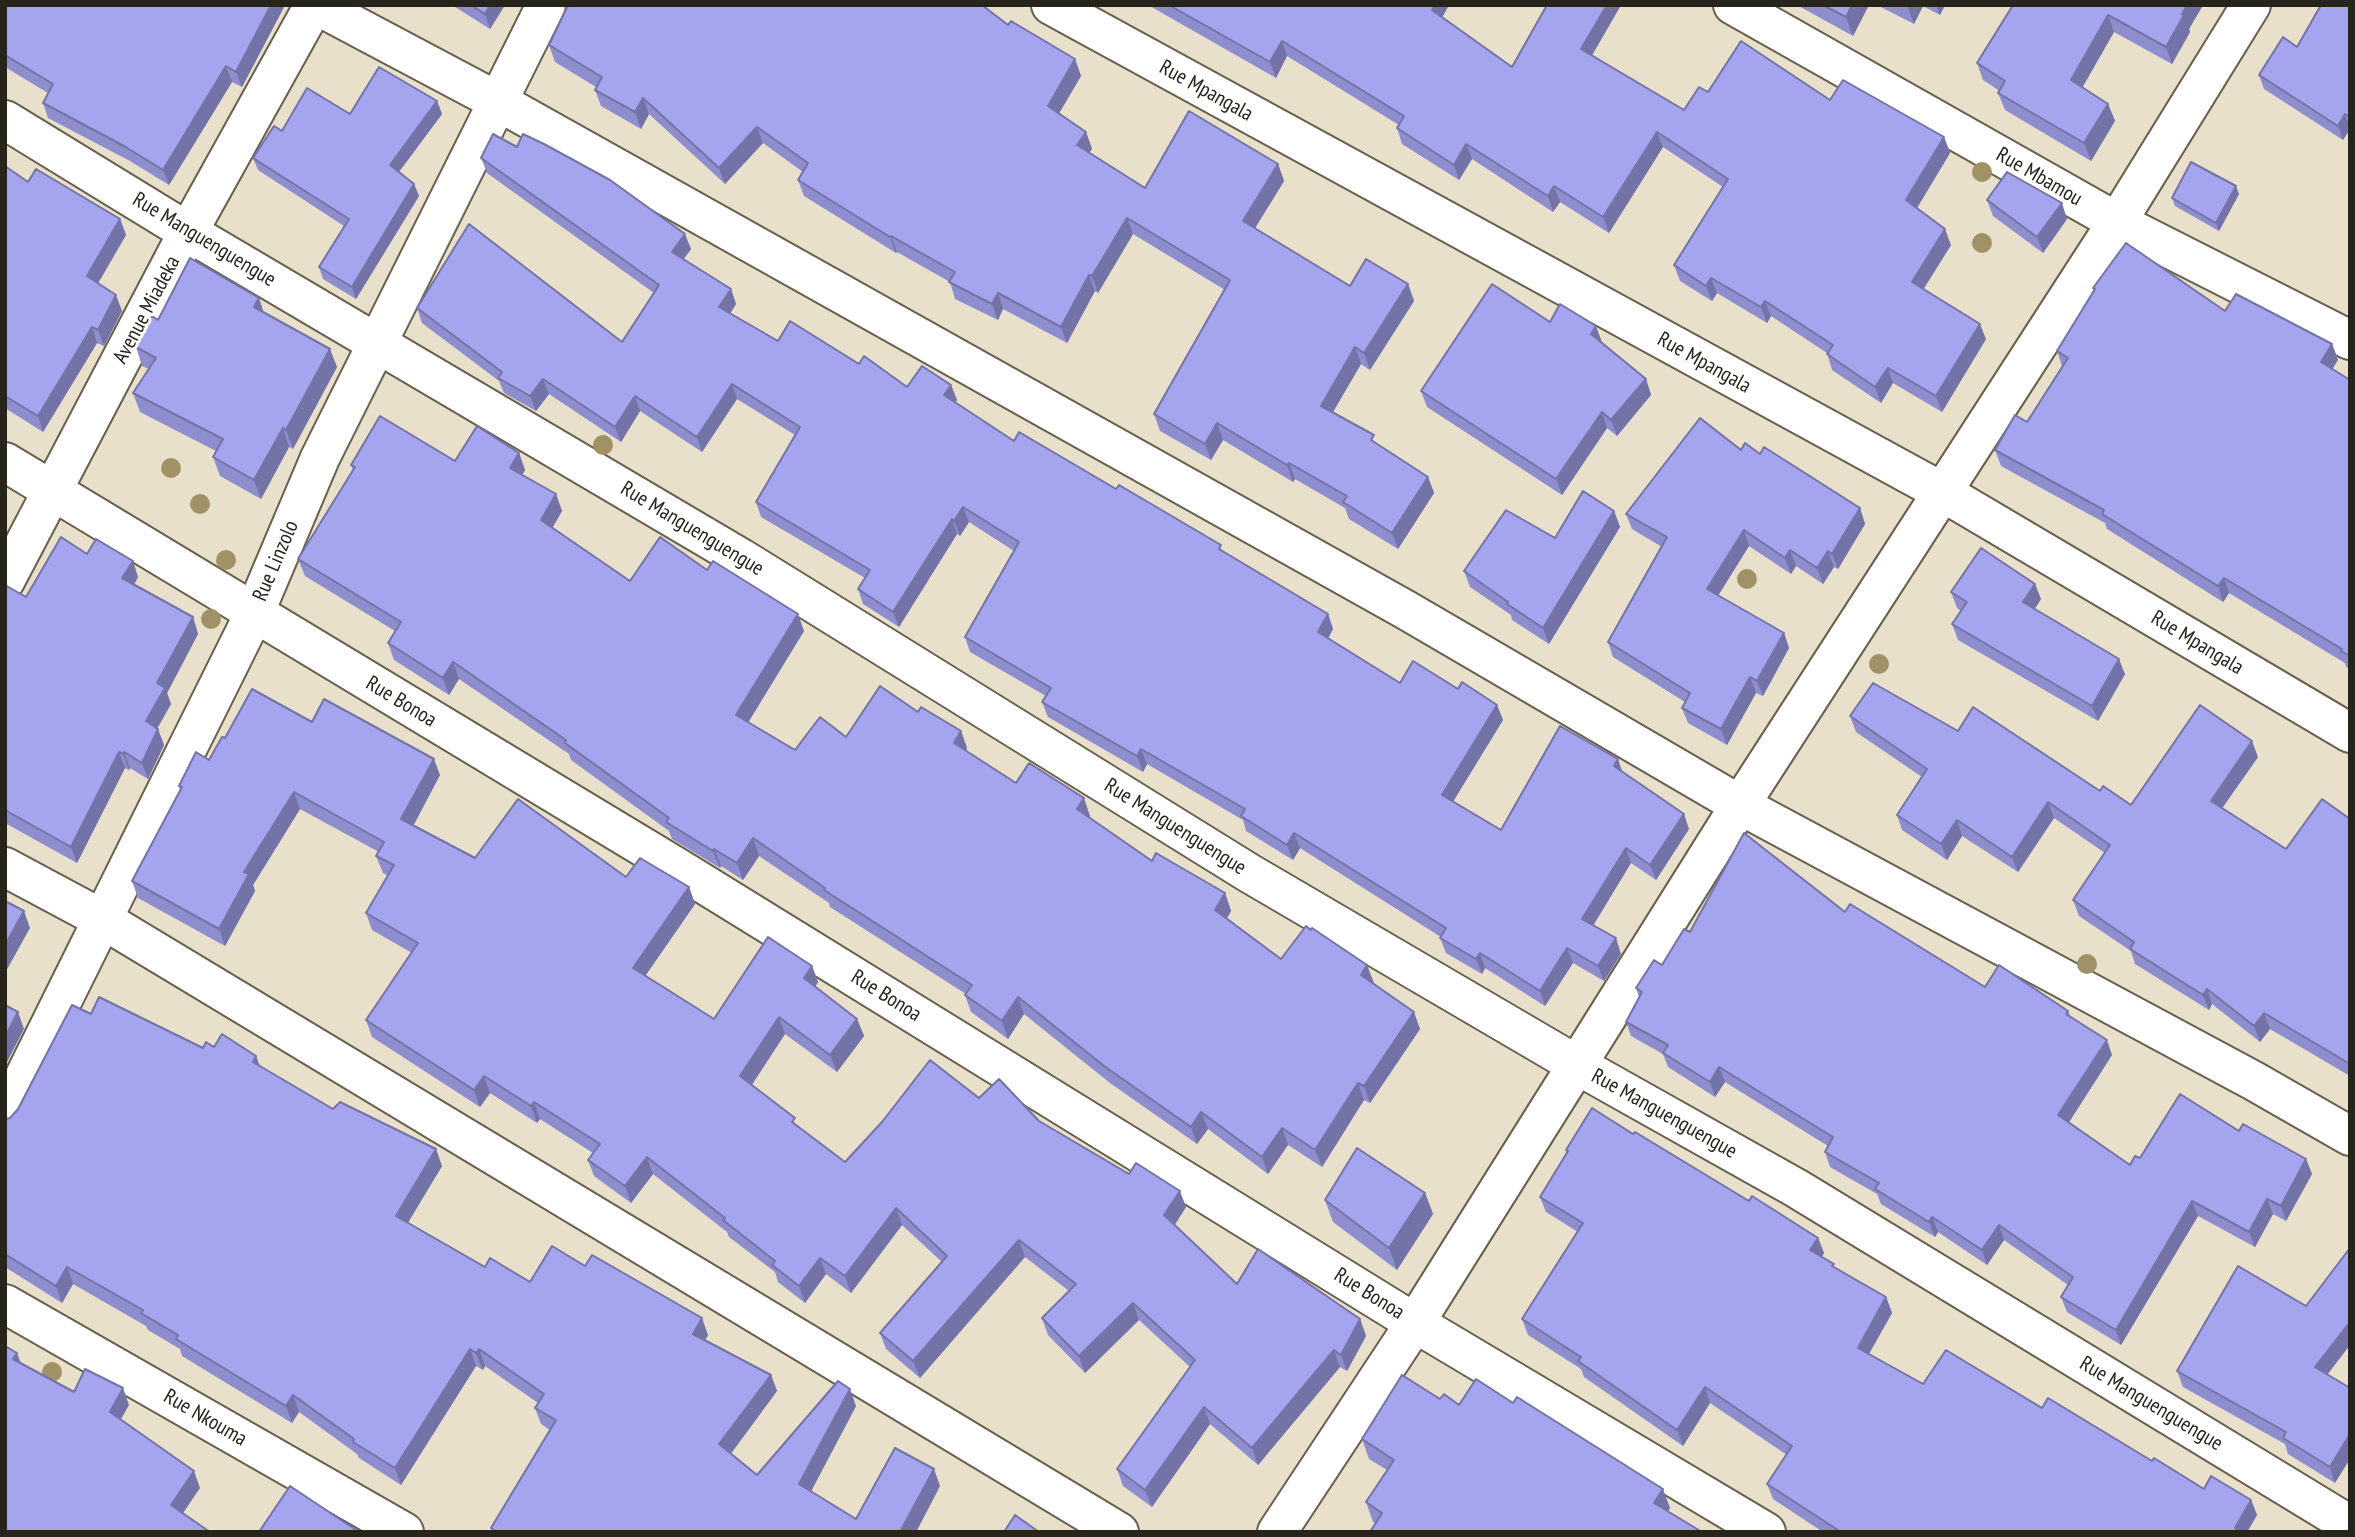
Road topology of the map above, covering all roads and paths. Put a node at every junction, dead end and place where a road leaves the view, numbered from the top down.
1 (315, 5) edge
2 (546, 5) edge
3 (1051, 5) edge
4 (1732, 5) edge
5 (2251, 5) edge
6 (497, 101) junction
7 (5, 120) edge
8 (2117, 222) junction
9 (188, 232) junction
10 (2350, 340) edge
11 (376, 342) junction
12 (5, 462) edge
13 (52, 492) junction
14 (1944, 493) junction
15 (5, 581) edge
16 (254, 614) junction
17 (2350, 733) edge
18 (1740, 806) junction
19 (5, 867) edge
20 (102, 919) junction
21 (1577, 1065) junction
22 (5, 1116) edge
23 (2350, 1136) edge
24 (5, 1304) edge
25 (1415, 1323) junction
26 (2350, 1525) edge
27 (404, 1532) edge
28 (1119, 1532) edge
29 (1278, 1532) edge
30 (1766, 1532) edge

1 - 6 street
1 - 9 street, Avenue Miadeka
2 - 6 street, Rue Linzolo
3 - 14 street, Rue Mpangala
4 - 8 street, Rue Mbamou
5 - 8 street
6 - 11 street, Rue Linzolo
6 - 18 street
7 - 9 street, Rue Manguenguengue
8 - 10 street, Rue Mbamou
8 - 14 street
9 - 11 street, Rue Manguenguengue
9 - 13 street, Avenue Miadeka
11 - 16 street, Rue Linzolo
11 - 21 street, Rue Manguenguengue
12 - 13 street, Rue Bonoa
13 - 15 street, Avenue Miadeka
13 - 16 street, Rue Bonoa
14 - 17 street, Rue Mpangala
14 - 18 street
16 - 20 street, Rue Linzolo
16 - 25 street, Rue Bonoa
18 - 21 street
18 - 23 street
19 - 20 street
20 - 22 street, Rue Linzolo
20 - 28 street
21 - 25 street
21 - 26 street, Rue Manguenguengue
24 - 27 street, Rue Nkouma
25 - 29 street
25 - 30 street, Rue Bonoa

